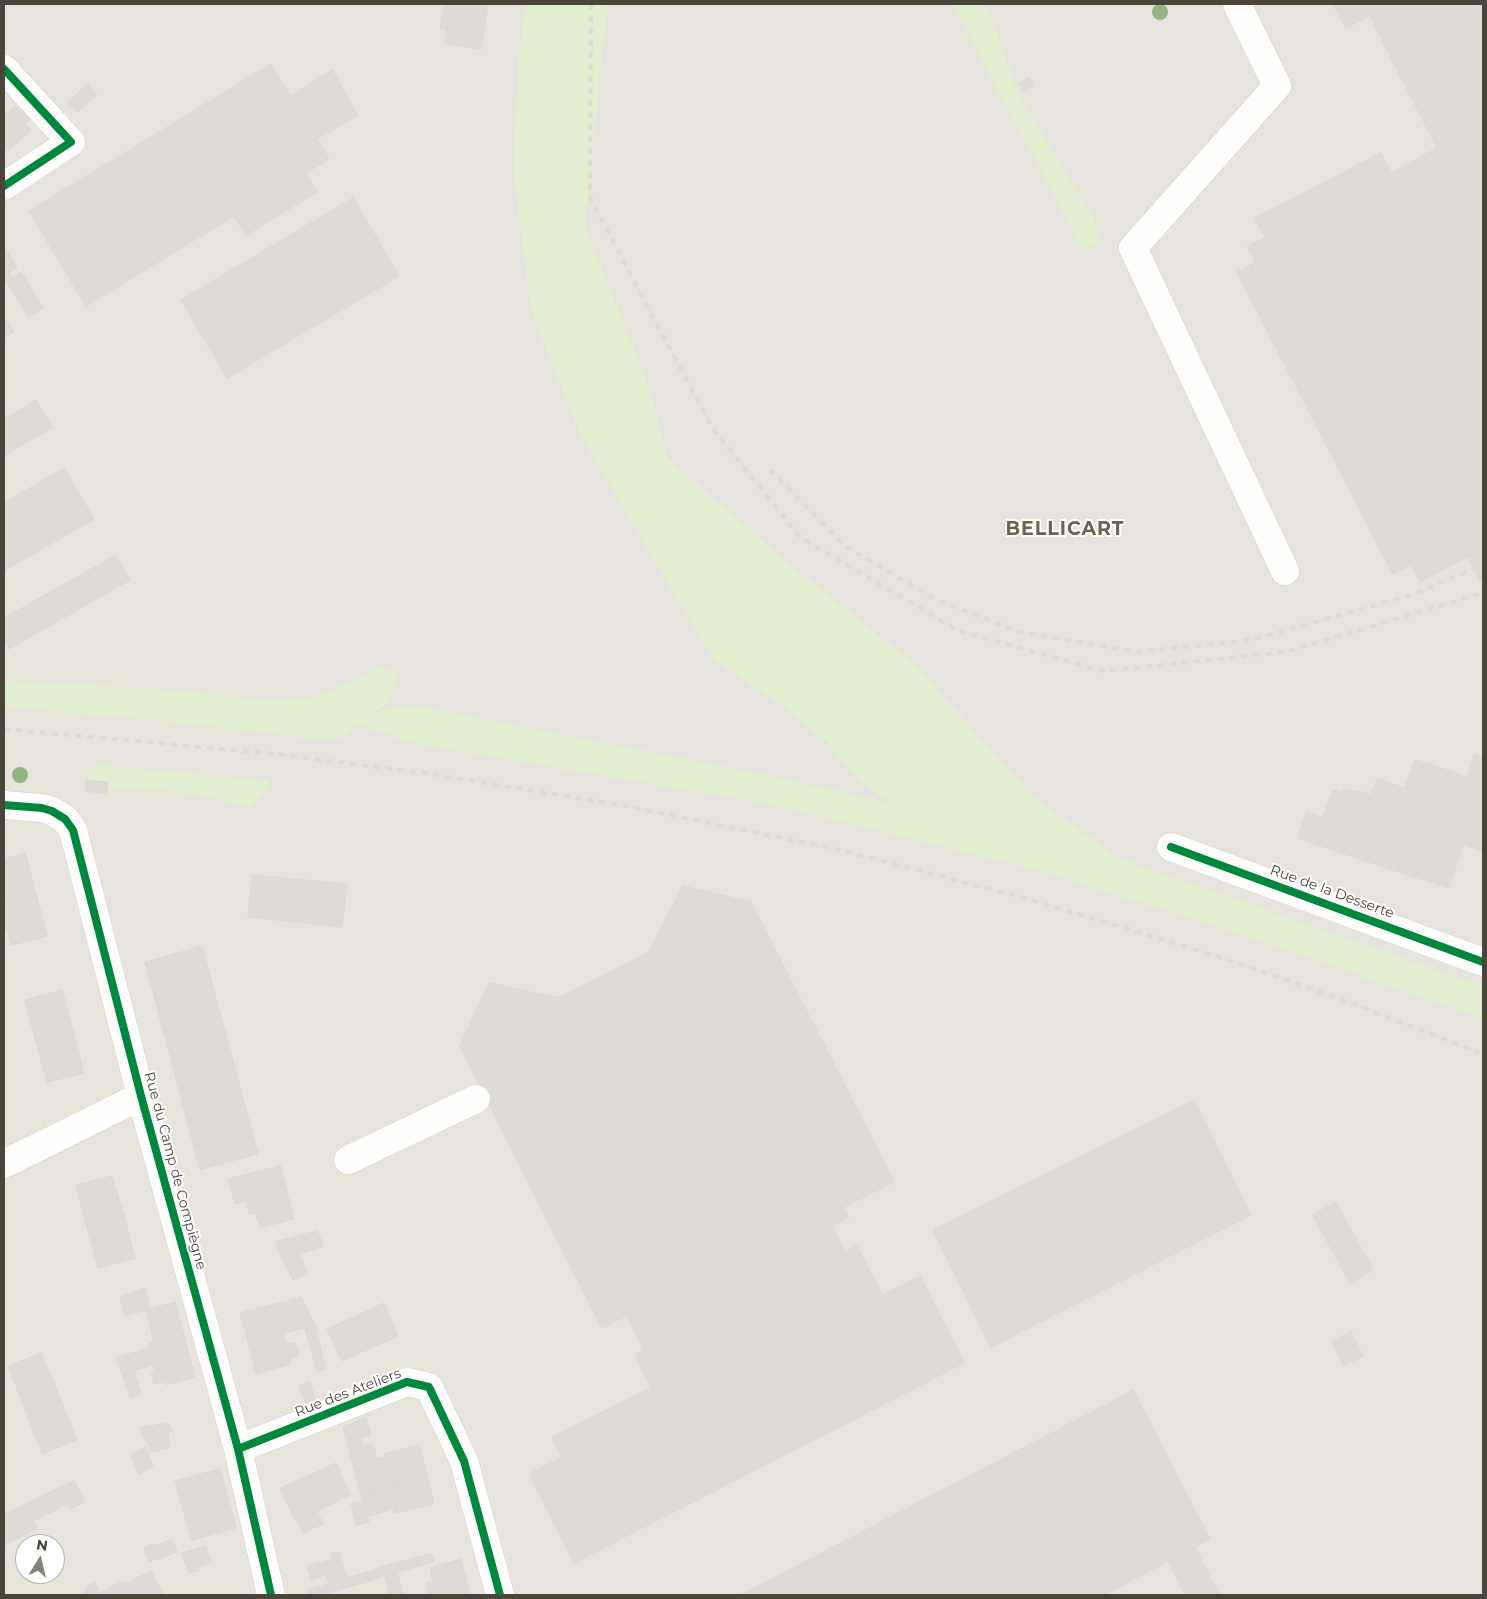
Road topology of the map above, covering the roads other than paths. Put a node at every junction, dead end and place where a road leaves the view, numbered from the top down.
1 (1236, 4) edge
2 (4, 69) edge
3 (4, 186) edge
4 (1285, 570) dead end
5 (4, 805) edge
6 (1171, 846) dead end
7 (1483, 962) edge
8 (142, 1096) junction
9 (476, 1099) dead end
10 (348, 1160) dead end
11 (4, 1164) edge
12 (238, 1449) junction
13 (270, 1595) edge
14 (500, 1595) edge

1 - 4 street
2 - 3 street
5 - 8 street, Rue du Camp de Compiègne
6 - 7 street, Rue de la Desserte
8 - 11 street
8 - 12 street, Rue du Camp de Compiègne
9 - 10 street
12 - 13 street, Rue du Camp de Compiègne
12 - 14 street, Rue des Ateliers

